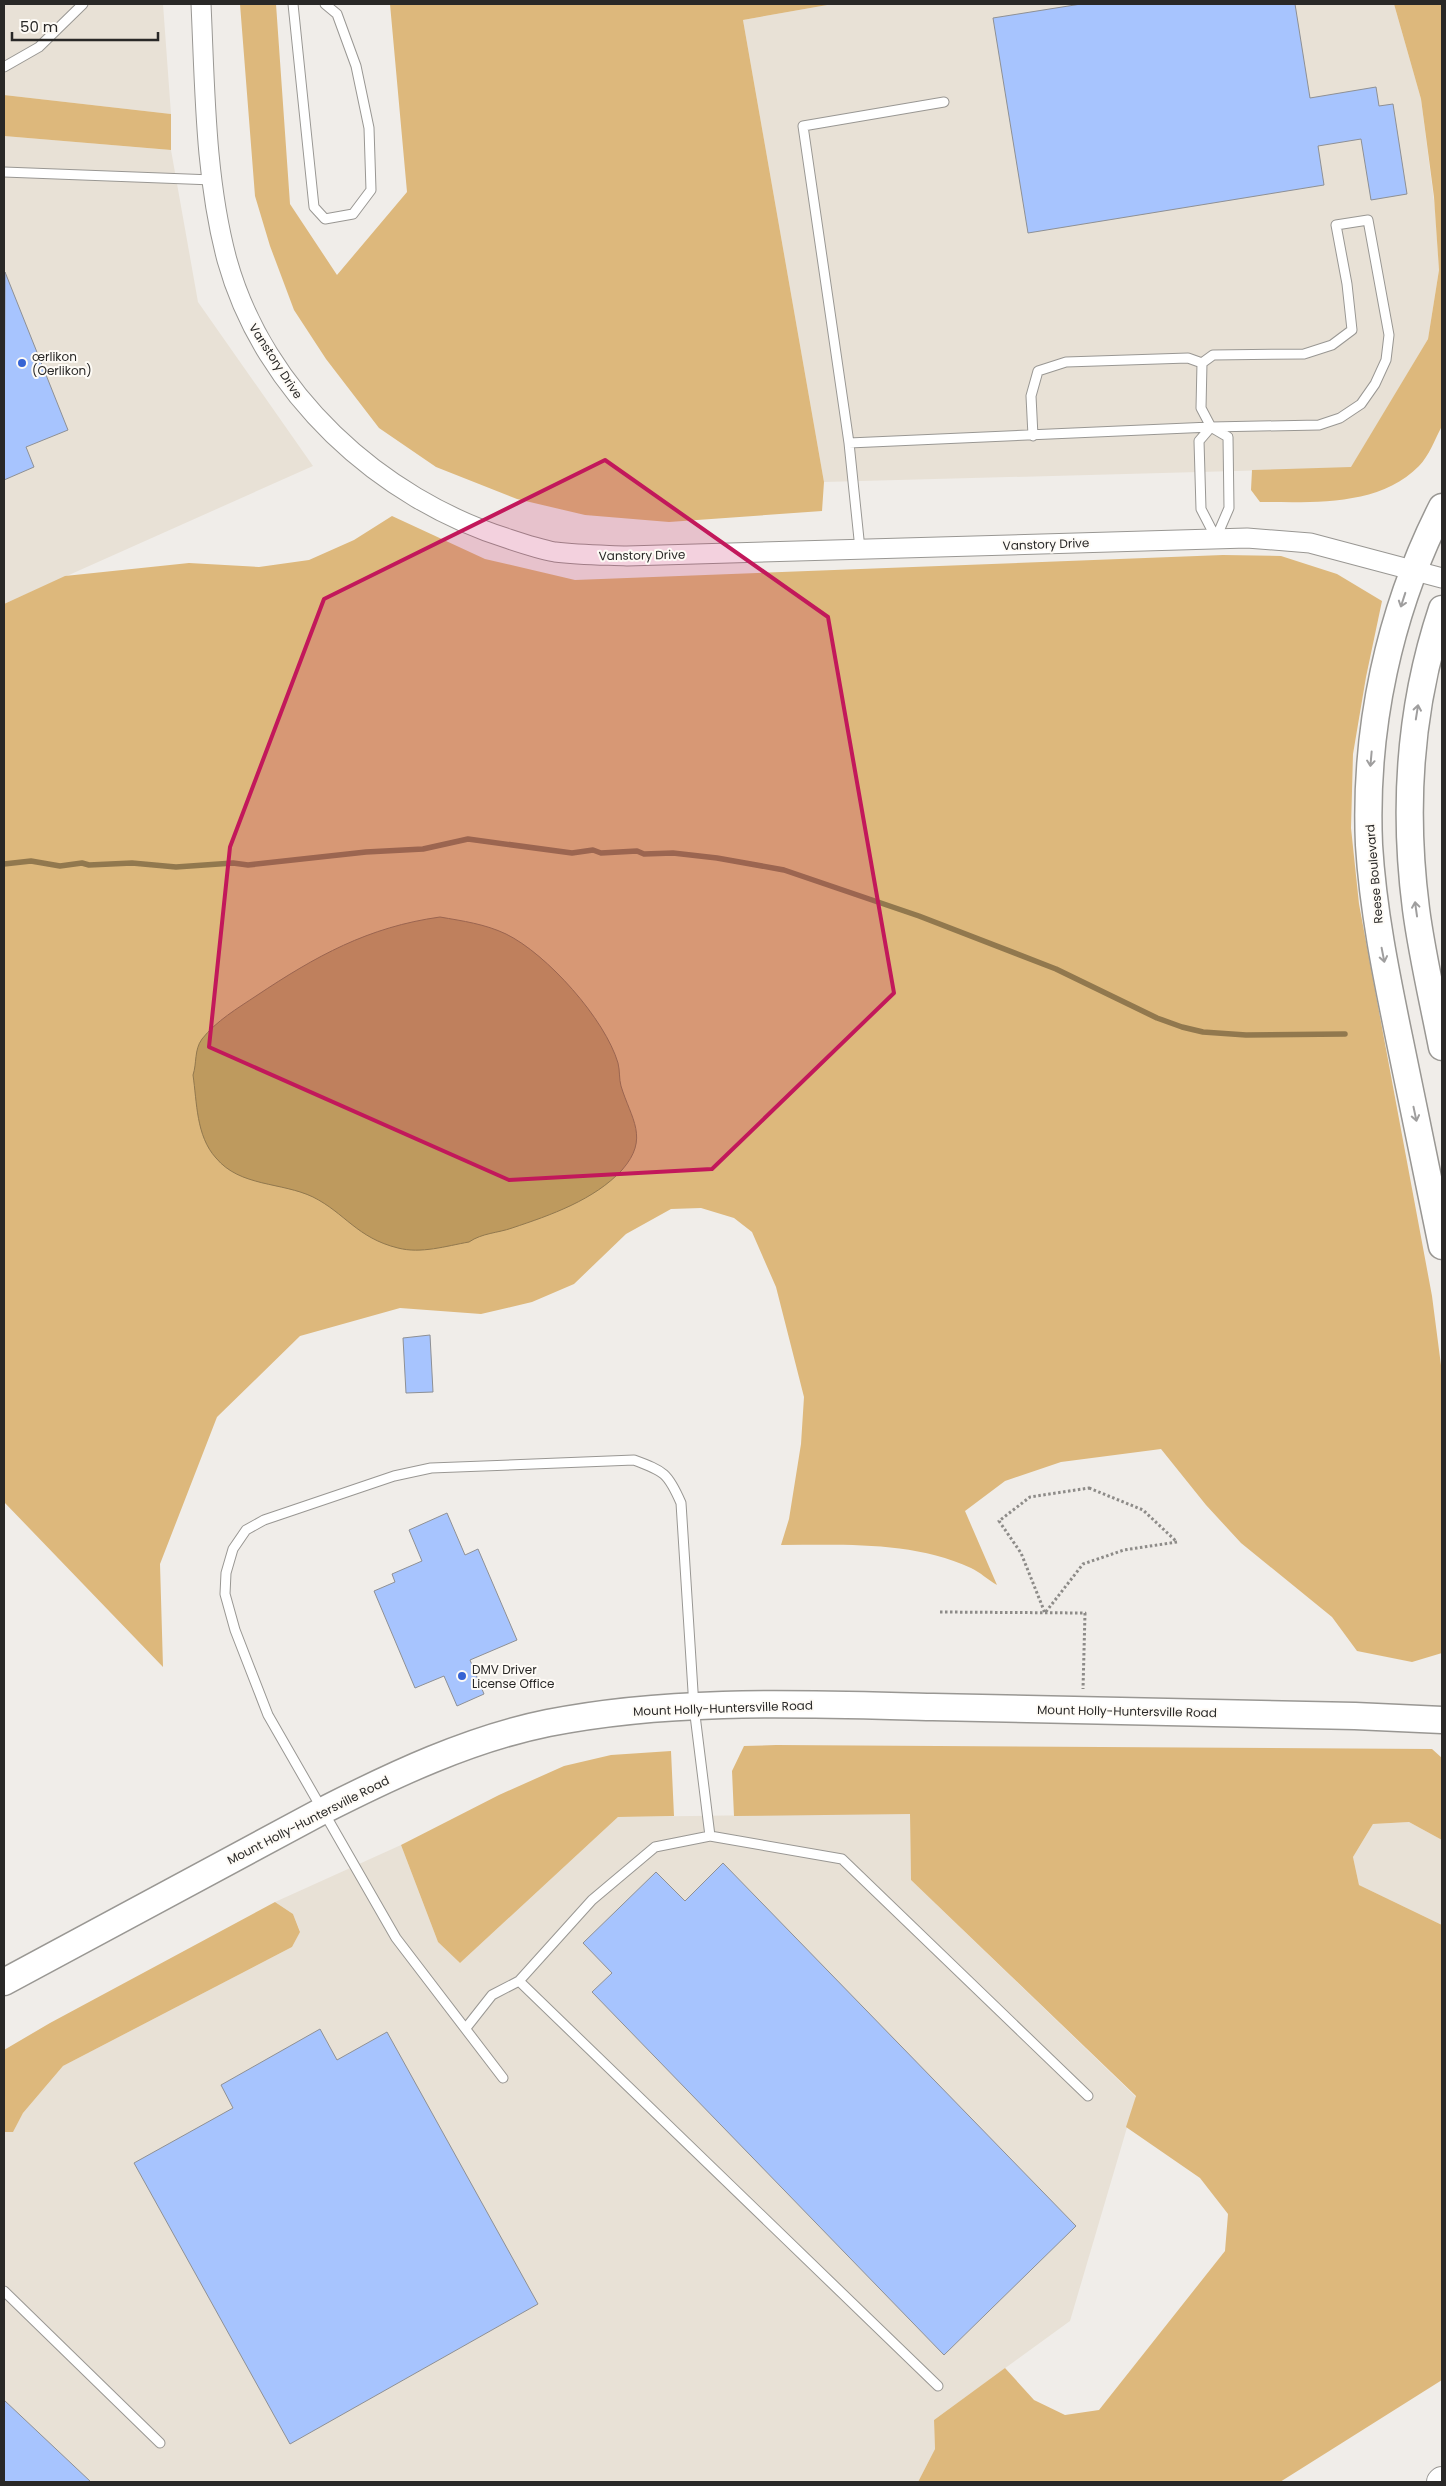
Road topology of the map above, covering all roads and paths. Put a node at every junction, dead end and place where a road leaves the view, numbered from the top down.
1 (83, 4) edge
2 (201, 4) edge
3 (293, 4) edge
4 (325, 4) edge
5 (4, 68) edge
6 (944, 102) dead end
7 (4, 172) edge
8 (213, 180) junction
9 (1202, 364) junction
10 (1211, 427) junction
11 (1032, 436) junction
12 (849, 443) junction
13 (1442, 507) edge
14 (1216, 538) junction
15 (860, 549) junction
16 (1414, 570) junction
17 (1442, 578) edge
18 (1442, 609) edge
19 (1442, 1047) edge
20 (1442, 1246) edge
21 (940, 1612) dead end
22 (1045, 1613) junction
23 (694, 1706) junction
24 (1083, 1710) junction
25 (1442, 1720) edge
26 (322, 1811) junction
27 (710, 1836) junction
28 (519, 1981) junction
29 (4, 1982) edge
30 (466, 2028) junction
31 (503, 2078) dead end
32 (1088, 2096) dead end
33 (4, 2291) edge
34 (938, 2386) dead end
35 (160, 2444) dead end

1 - 5 lane
2 - 8 street, Vanstory Drive
3 - 4 lane
6 - 12 lane
7 - 8 lane
8 - 15 street, Vanstory Drive
9 - 10 lane
9 - 10 lane
9 - 11 lane
10 - 11 lane
10 - 14 lane
10 - 14 lane
11 - 12 lane
12 - 15 lane
13 - 16 main road, Reese Boulevard
14 - 15 street, Vanstory Drive
14 - 16 street, Vanstory Drive
16 - 17 street, Vanstory Drive
16 -> 20 main road, Reese Boulevard
19 -> 18 main road
21 - 22 path
22 - 22 path
22 - 24 path
23 - 24 main road, Mount Holly-Huntersville Road
23 - 26 main road, Mount Holly-Huntersville Road
23 - 26 lane
23 - 27 lane
24 - 25 main road, Mount Holly-Huntersville Road
26 - 29 main road, Mount Holly-Huntersville Road
26 - 30 lane
27 - 28 lane
27 - 32 lane
28 - 30 lane
28 - 34 lane
30 - 31 lane
33 - 35 lane

